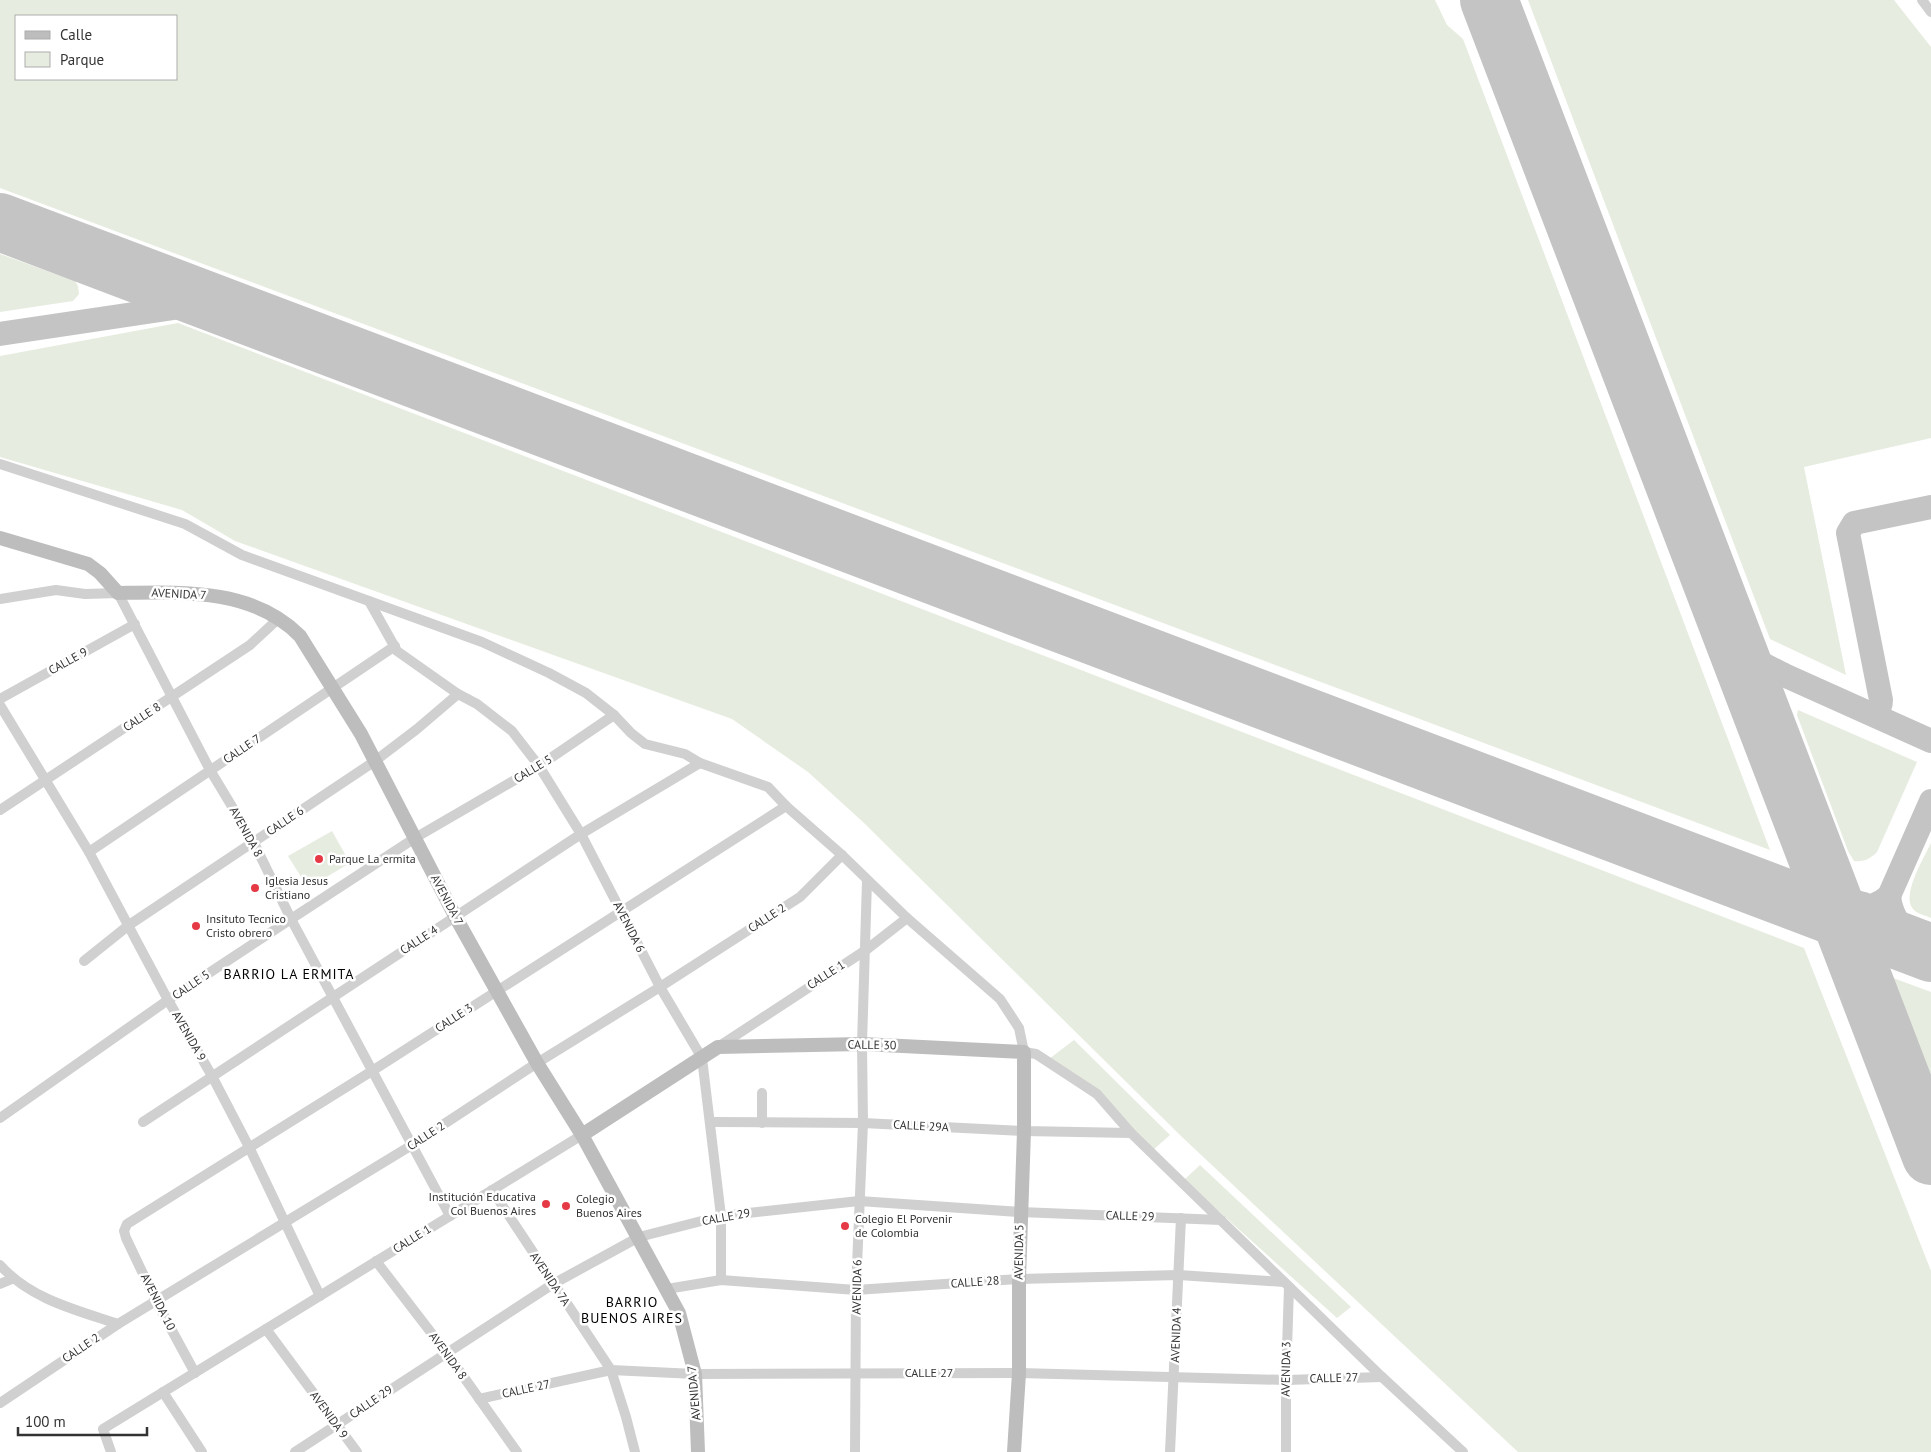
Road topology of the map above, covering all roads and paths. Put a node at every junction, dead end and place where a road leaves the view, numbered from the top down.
1 (1922, 0) edge
2 (1931, 12) edge
3 (0, 464) edge
4 (0, 538) edge
5 (118, 593) junction
6 (0, 598) edge
7 (369, 601) junction
8 (280, 618) junction
9 (135, 624) junction
10 (395, 646) junction
11 (333, 688) junction
12 (458, 694) junction
13 (172, 697) junction
14 (0, 699) edge
15 (0, 705) edge
16 (614, 715) junction
17 (376, 761) junction
18 (700, 763) junction
19 (539, 766) junction
20 (210, 770) junction
21 (46, 779) junction
22 (786, 806) junction
23 (0, 810) edge
24 (581, 834) junction
25 (415, 838) junction
26 (254, 842) junction
27 (89, 852) junction
28 (842, 855) junction
29 (867, 881) junction
30 (621, 912) junction
31 (455, 916) junction
32 (907, 918) junction
33 (290, 919) junction
34 (129, 925) junction
35 (866, 950) junction
36 (84, 961) dead end
37 (660, 987) junction
38 (498, 990) junction
39 (332, 997) junction
40 (168, 1000) junction
41 (744, 1030) junction
42 (862, 1044) junction
43 (718, 1047) junction
44 (749, 1047) junction
45 (1024, 1052) junction
46 (702, 1058) junction
47 (537, 1063) junction
48 (372, 1070) junction
49 (212, 1076) junction
50 (762, 1093) dead end
51 (0, 1118) edge
52 (143, 1122) dead end
53 (711, 1122) junction
54 (762, 1123) junction
55 (863, 1123) junction
56 (1024, 1131) junction
57 (1131, 1133) junction
58 (582, 1135) junction
59 (412, 1145) junction
60 (249, 1146) junction
61 (492, 1190) junction
62 (859, 1201) junction
63 (1020, 1212) junction
64 (450, 1216) junction
65 (721, 1216) junction
66 (1181, 1218) junction
67 (1221, 1220) junction
68 (283, 1222) junction
69 (124, 1231) joint
70 (639, 1237) junction
71 (376, 1261) junction
72 (0, 1265) edge
73 (1179, 1274) junction
74 (12, 1279) junction
75 (1019, 1279) junction
76 (721, 1280) junction
77 (0, 1284) edge
78 (553, 1284) junction
79 (1287, 1284) junction
80 (667, 1289) junction
81 (856, 1290) junction
82 (320, 1296) junction
83 (156, 1301) junction
84 (118, 1324) junction
85 (266, 1329) junction
86 (446, 1352) junction
87 (611, 1370) junction
88 (195, 1372) junction
89 (856, 1373) junction
90 (1019, 1373) junction
91 (695, 1374) junction
92 (1382, 1377) junction
93 (1174, 1378) junction
94 (1286, 1380) junction
95 (163, 1392) junction
96 (479, 1399) junction
97 (0, 1403) edge
98 (336, 1426) junction
99 (111, 1452) edge
100 (202, 1452) edge
101 (295, 1452) edge
102 (357, 1452) edge
103 (517, 1452) edge
104 (635, 1452) edge
105 (698, 1452) edge
106 (855, 1452) edge
107 (1014, 1452) edge
108 (1170, 1452) edge
109 (1286, 1452) edge
110 (1463, 1452) edge

1 - 2 street
3 - 7 street
4 - 5 street, AVENIDA 8
5 - 6 street, AVENIDA 7
5 - 8 street, AVENIDA 7
5 - 9 street, AVENIDA 8
7 - 10 street, AVENIDA 6
7 - 16 street
8 - 11 street, AVENIDA 7
8 - 13 street, CALLE 8
9 - 13 street, AVENIDA 8
9 - 14 street, CALLE 9
10 - 11 street, CALLE 7
10 - 12 street, AVENIDA 6
11 - 17 street, AVENIDA 7
11 - 20 street, CALLE 7
12 - 17 street, CALLE 6
12 - 19 street, AVENIDA 6
13 - 20 street, AVENIDA 8
13 - 21 street, CALLE 8
15 - 21 street, AVENIDA 9
16 - 18 street
16 - 19 street, CALLE 5
17 - 25 street, AVENIDA 7
17 - 26 street, CALLE 6
18 - 22 street
18 - 24 street, CALLE 4
19 - 24 street, AVENIDA 6
19 - 25 street, CALLE 5
20 - 26 street, AVENIDA 8
20 - 27 street, CALLE 7
21 - 23 street, CALLE 8
21 - 27 street, AVENIDA 9
22 - 28 street
22 - 30 street, CALLE 3
24 - 30 street, AVENIDA 6
24 - 31 street, CALLE 4
25 - 31 street, AVENIDA 7
25 - 33 street, CALLE 5
26 - 33 street, AVENIDA 8
26 - 34 street, CALLE 6
27 - 34 street, AVENIDA 9
28 - 29 street
28 - 37 street, CALLE 2
29 - 32 street
29 - 35 street, AVENIDA 6
30 - 37 street, AVENIDA 6
30 - 38 street, CALLE 3
31 - 38 street, AVENIDA 7
31 - 39 street, CALLE 4
32 - 35 street, CALLE 1
32 - 45 street
33 - 39 street, AVENIDA 8
33 - 40 street, CALLE 5
34 - 36 street, CALLE 6
34 - 40 street, AVENIDA 9
35 - 41 street, CALLE 1
35 - 42 street, AVENIDA 6
37 - 46 street, AVENIDA 6
37 - 47 street, CALLE 2
38 - 47 street, AVENIDA 7
38 - 48 street, CALLE 3
39 - 48 street, AVENIDA 8
39 - 49 street, CALLE 4
40 - 49 street, AVENIDA 9
40 - 51 street, CALLE 5
41 - 43 street, CALLE 1
41 - 44 street
42 - 44 street, CALLE 30
42 - 45 street, CALLE 30
42 - 55 street, AVENIDA 6
43 - 44 street, CALLE 30
43 - 46 street, CALLE 1
45 - 56 street, AVENIDA 5
45 - 57 street
46 - 53 street, AVENIDA 6
46 - 58 street, CALLE 1
47 - 58 street, AVENIDA 7
47 - 59 street, CALLE 2
48 - 59 street, AVENIDA 8
48 - 60 street, CALLE 3
49 - 52 street, CALLE 4
49 - 60 street, AVENIDA 9
50 - 54 street
53 - 54 street, CALLE 29A
53 - 65 street, AVENIDA 6
54 - 55 street, CALLE 29A
55 - 56 street, CALLE 29A
55 - 62 street, AVENIDA 6
56 - 57 street, CALLE 29A
56 - 63 street, AVENIDA 5
57 - 67 street
58 - 61 street, CALLE 1
58 - 70 street, AVENIDA 7
59 - 64 street, AVENIDA 8
59 - 68 street, CALLE 2
60 - 68 street, AVENIDA 9
60 - 69 street, CALLE 3
61 - 64 street, CALLE 1
61 - 78 street, AVENIDA 7A
62 - 63 street, CALLE 29
62 - 65 street, CALLE 29
62 - 81 street, AVENIDA 6
63 - 66 street, CALLE 29
63 - 75 street, AVENIDA 5
64 - 71 street, CALLE 1
65 - 70 street, CALLE 29
65 - 76 street, AVENIDA 6
66 - 67 street, CALLE 29
66 - 73 street, AVENIDA 4
67 - 79 street
68 - 82 street, AVENIDA 9
68 - 83 street, CALLE 2
69 - 83 street, AVENIDA 10
70 - 78 street, CALLE 29
70 - 80 street, AVENIDA 7
71 - 82 street, CALLE 1
71 - 86 street, AVENIDA 8
72 - 74 street
73 - 75 street, CALLE 28
73 - 79 street, CALLE 28
73 - 93 street, AVENIDA 4
74 - 77 street
74 - 84 street
75 - 81 street, CALLE 28
75 - 90 street, AVENIDA 5
76 - 80 street, CALLE 28
76 - 81 street, CALLE 28
78 - 86 street, CALLE 29
78 - 87 street, AVENIDA 7A
79 - 92 street
79 - 94 street, AVENIDA 3
80 - 91 street, AVENIDA 7
81 - 89 street, AVENIDA 6
82 - 85 street, CALLE 1
83 - 84 street, CALLE 2
83 - 88 street, AVENIDA 10
84 - 97 street, CALLE 2
85 - 88 street, CALLE 1
85 - 98 street, AVENIDA 9
86 - 96 street, AVENIDA 8
86 - 98 street, CALLE 29
87 - 91 street, CALLE 27
87 - 96 street, CALLE 27
87 - 104 street, AVENIDA 7A
88 - 95 street, CALLE 1
89 - 90 street, CALLE 27
89 - 91 street, CALLE 27
89 - 106 street, AVENIDA 6
90 - 93 street, CALLE 27
90 - 107 street, AVENIDA 5
91 - 105 street, AVENIDA 7
92 - 94 street, CALLE 27
92 - 110 street
93 - 94 street, CALLE 27
93 - 108 street, AVENIDA 4
94 - 109 street, AVENIDA 3
95 - 99 street, CALLE 1
95 - 100 street
96 - 103 street, AVENIDA 8
98 - 101 street, CALLE 29
98 - 102 street, AVENIDA 9

